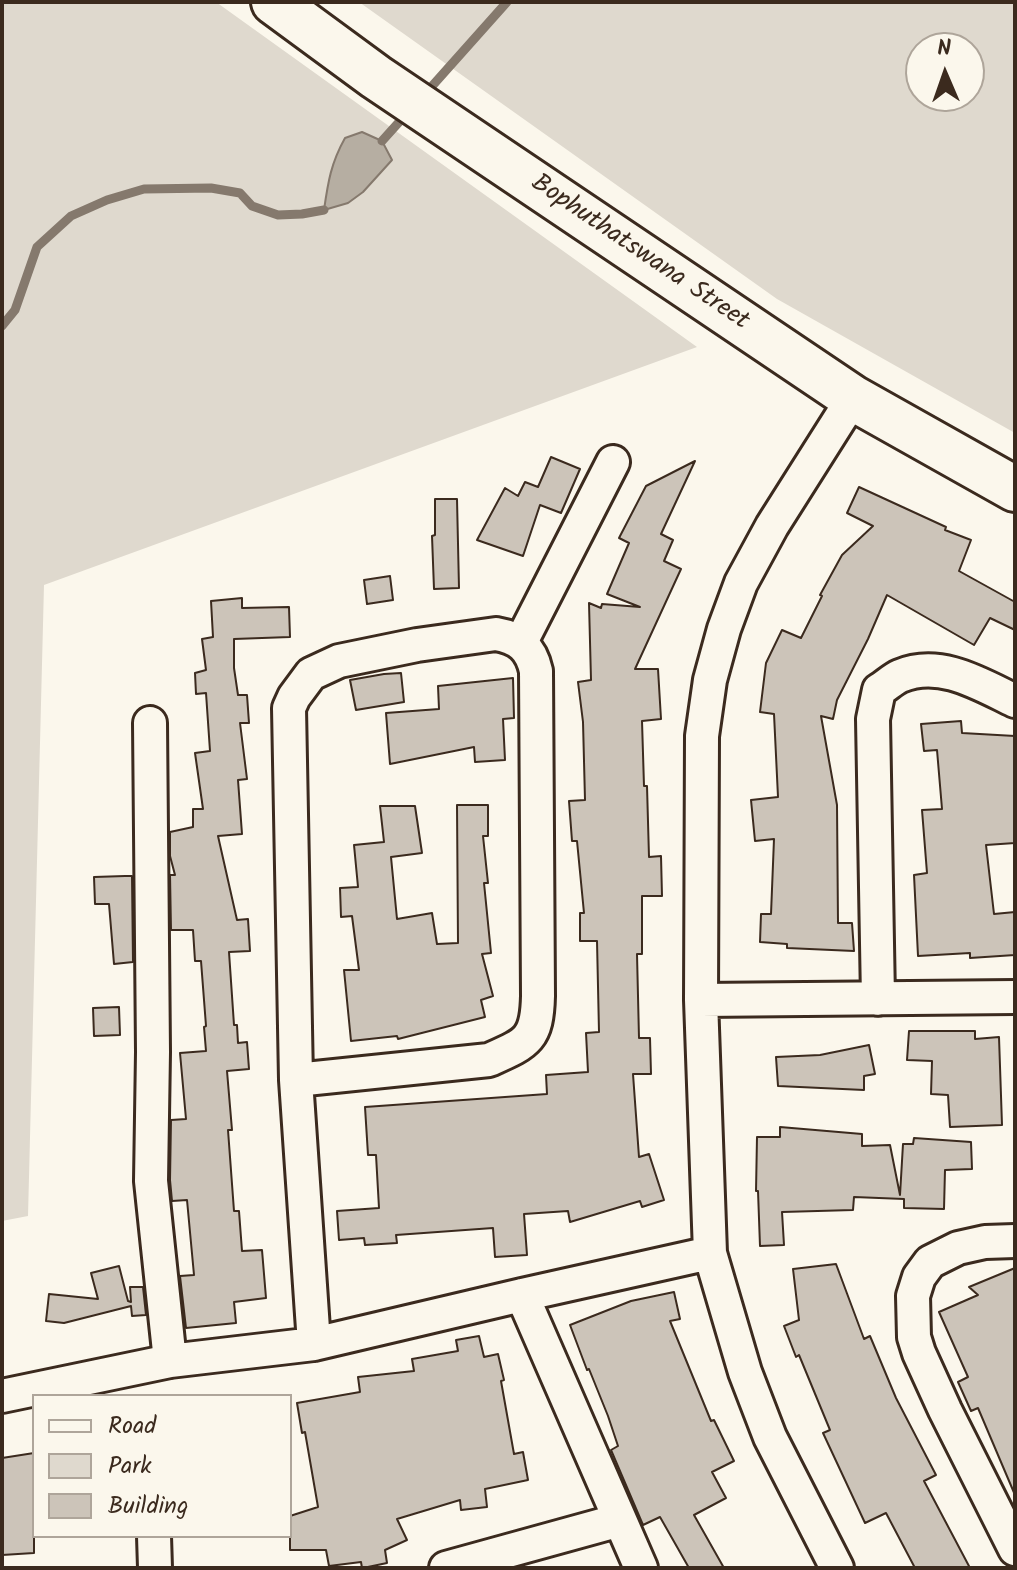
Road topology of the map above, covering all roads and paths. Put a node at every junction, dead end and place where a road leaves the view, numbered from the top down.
1 (274, 2) edge
2 (853, 398) junction
3 (613, 462) dead end
4 (1015, 489) edge
5 (521, 642) junction
6 (1015, 701) edge
7 (150, 723) dead end
8 (1015, 997) edge
9 (878, 999) junction
10 (701, 1000) junction
11 (296, 1080) junction
12 (1015, 1241) edge
13 (710, 1253) junction
14 (522, 1295) junction
15 (314, 1344) junction
16 (156, 1374) edge
17 (2, 1396) edge
18 (620, 1520) junction
19 (154, 1538) edge
20 (1015, 1549) edge
21 (155, 1568) edge
22 (446, 1568) edge
23 (641, 1568) edge
24 (837, 1568) edge

1 - 2 street, Bophuthatswana Street
2 - 4 street, Bophuthatswana Street
2 - 10 street
3 - 5 street
5 - 11 street
5 - 11 street
6 - 9 street
7 - 16 street
8 - 9 street
9 - 10 street
10 - 13 street
11 - 15 street
12 - 20 street
13 - 14 street
13 - 24 street
14 - 15 street
14 - 18 street
15 - 16 street
16 - 17 street
18 - 22 street
18 - 23 street
19 - 21 street

